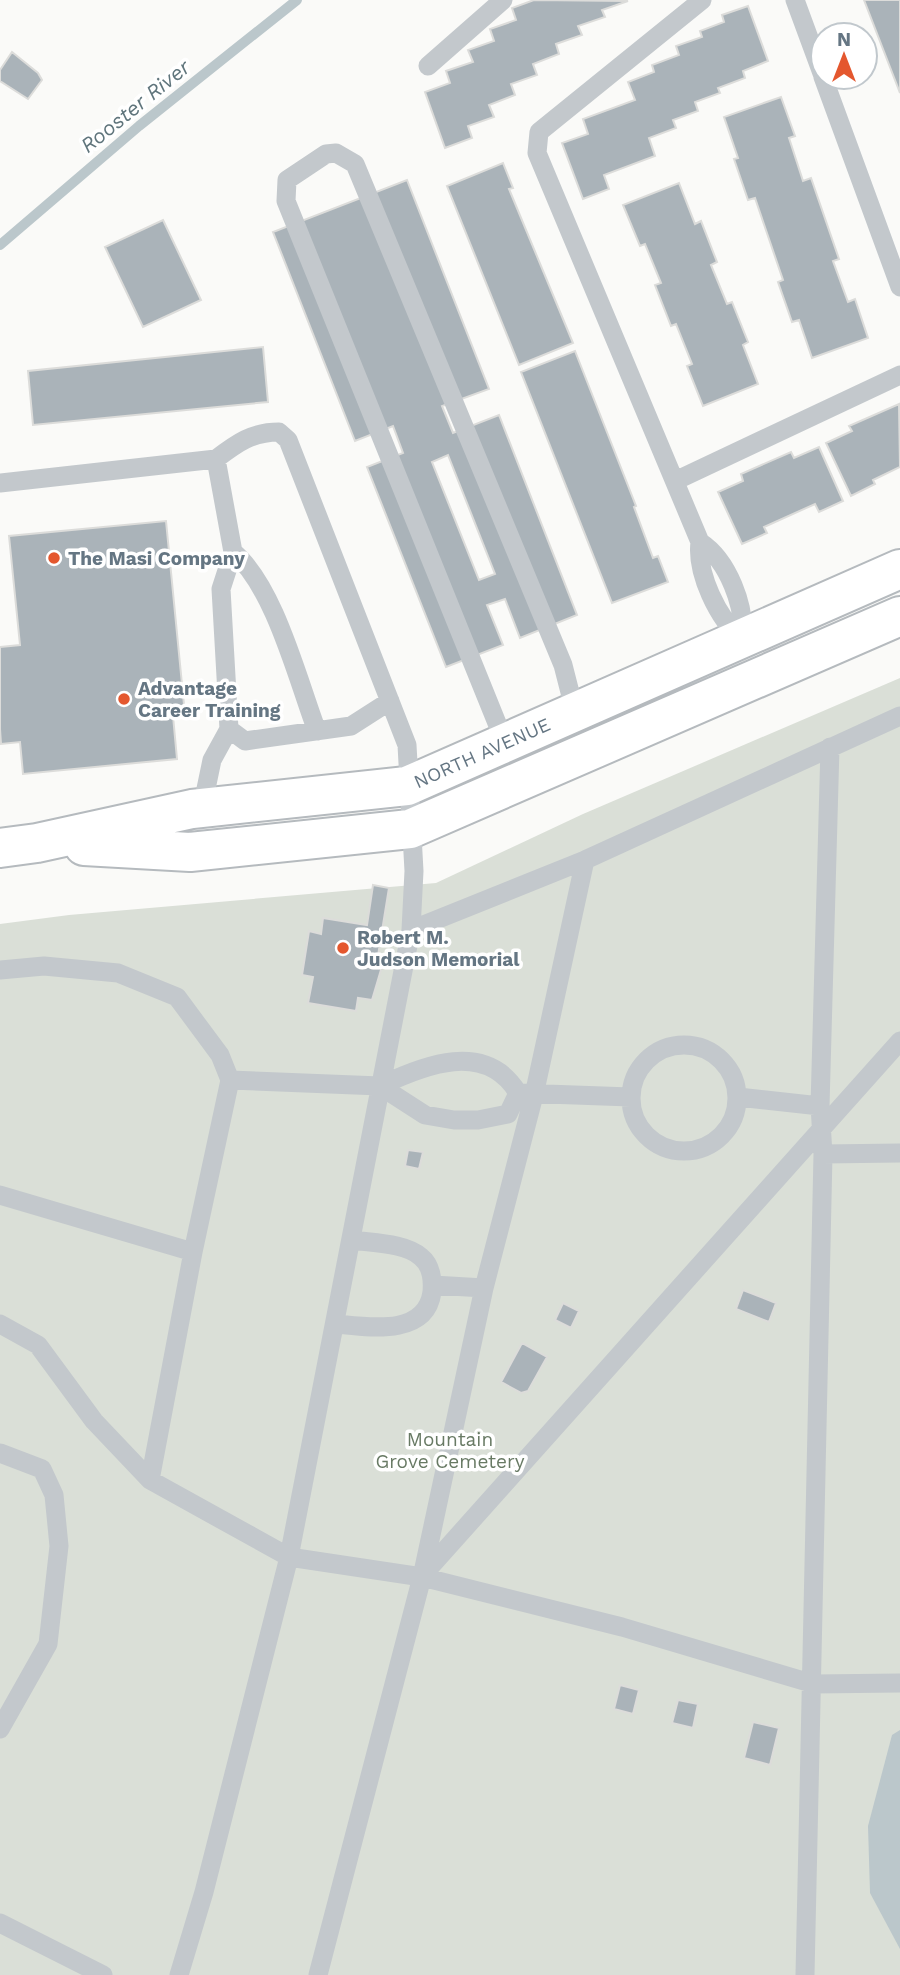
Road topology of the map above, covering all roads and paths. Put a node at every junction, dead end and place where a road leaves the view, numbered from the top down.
1 (503, 0) edge
2 (702, 0) edge
3 (795, 0) edge
4 (809, 38) edge
5 (428, 66) dead end
6 (828, 91) edge
7 (900, 287) edge
8 (900, 375) edge
9 (216, 459) junction
10 (675, 481) junction
11 (0, 482) edge
12 (233, 552) junction
13 (900, 569) edge
14 (900, 616) edge
15 (742, 639) junction
16 (390, 701) junction
17 (575, 712) junction
18 (900, 716) edge
19 (229, 729) junction
20 (317, 731) junction
21 (505, 743) junction
22 (830, 747) junction
23 (407, 786) junction
24 (202, 808) junction
25 (410, 829) junction
26 (18, 846) edge
27 (586, 860) junction
28 (411, 930) junction
29 (0, 970) edge
30 (900, 1041) edge
31 (230, 1080) junction
32 (380, 1086) junction
33 (526, 1094) junction
34 (631, 1097) junction
35 (738, 1097) junction
36 (820, 1106) junction
37 (821, 1131) junction
38 (900, 1153) edge
39 (822, 1154) junction
40 (0, 1195) edge
41 (353, 1240) junction
42 (193, 1252) junction
43 (433, 1285) junction
44 (484, 1288) junction
45 (0, 1324) edge
46 (336, 1324) junction
47 (0, 1453) edge
48 (150, 1480) junction
49 (289, 1557) junction
50 (422, 1577) junction
51 (900, 1683) edge
52 (814, 1684) junction
53 (0, 1729) edge
54 (0, 1923) edge
55 (103, 1975) edge
56 (179, 1975) edge
57 (318, 1975) edge
58 (805, 1975) edge

1 - 5 lane
2 - 10 lane
3 - 4 lane
6 - 7 lane
8 - 10 lane
9 - 11 lane
9 - 12 lane
9 - 16 lane
10 - 15 lane
12 - 19 lane
12 - 20 lane
13 - 15 main road, NORTH AVENUE
14 - 25 main road, NORTH AVENUE
15 - 17 main road, NORTH AVENUE
16 - 20 lane
16 - 23 lane
17 - 21 main road, NORTH AVENUE
17 - 21 lane
18 - 22 lane
19 - 20 lane
19 - 24 lane
21 - 23 main road, NORTH AVENUE
22 - 27 lane
22 - 36 lane
23 - 24 main road, NORTH AVENUE
23 - 25 lane
24 - 26 main road, NORTH AVENUE
25 - 26 main road, NORTH AVENUE
25 - 28 lane
27 - 28 lane
27 - 33 lane
28 - 32 lane
29 - 31 lane
30 - 37 lane
31 - 32 lane
31 - 42 lane
32 - 33 lane
32 - 33 lane
32 - 41 lane
33 - 34 lane
33 - 44 lane
34 - 35 lane
34 - 35 lane
35 - 36 lane
36 - 37 lane
37 - 39 lane
37 - 50 lane
38 - 39 lane
39 - 52 lane
40 - 42 lane
41 - 43 lane
41 - 46 lane
42 - 48 lane
43 - 44 lane
43 - 46 lane
44 - 50 lane
45 - 48 lane
46 - 49 lane
47 - 53 lane
48 - 49 lane
49 - 50 lane
49 - 56 lane
50 - 52 lane
50 - 57 lane
51 - 52 lane
52 - 58 lane
54 - 55 lane

